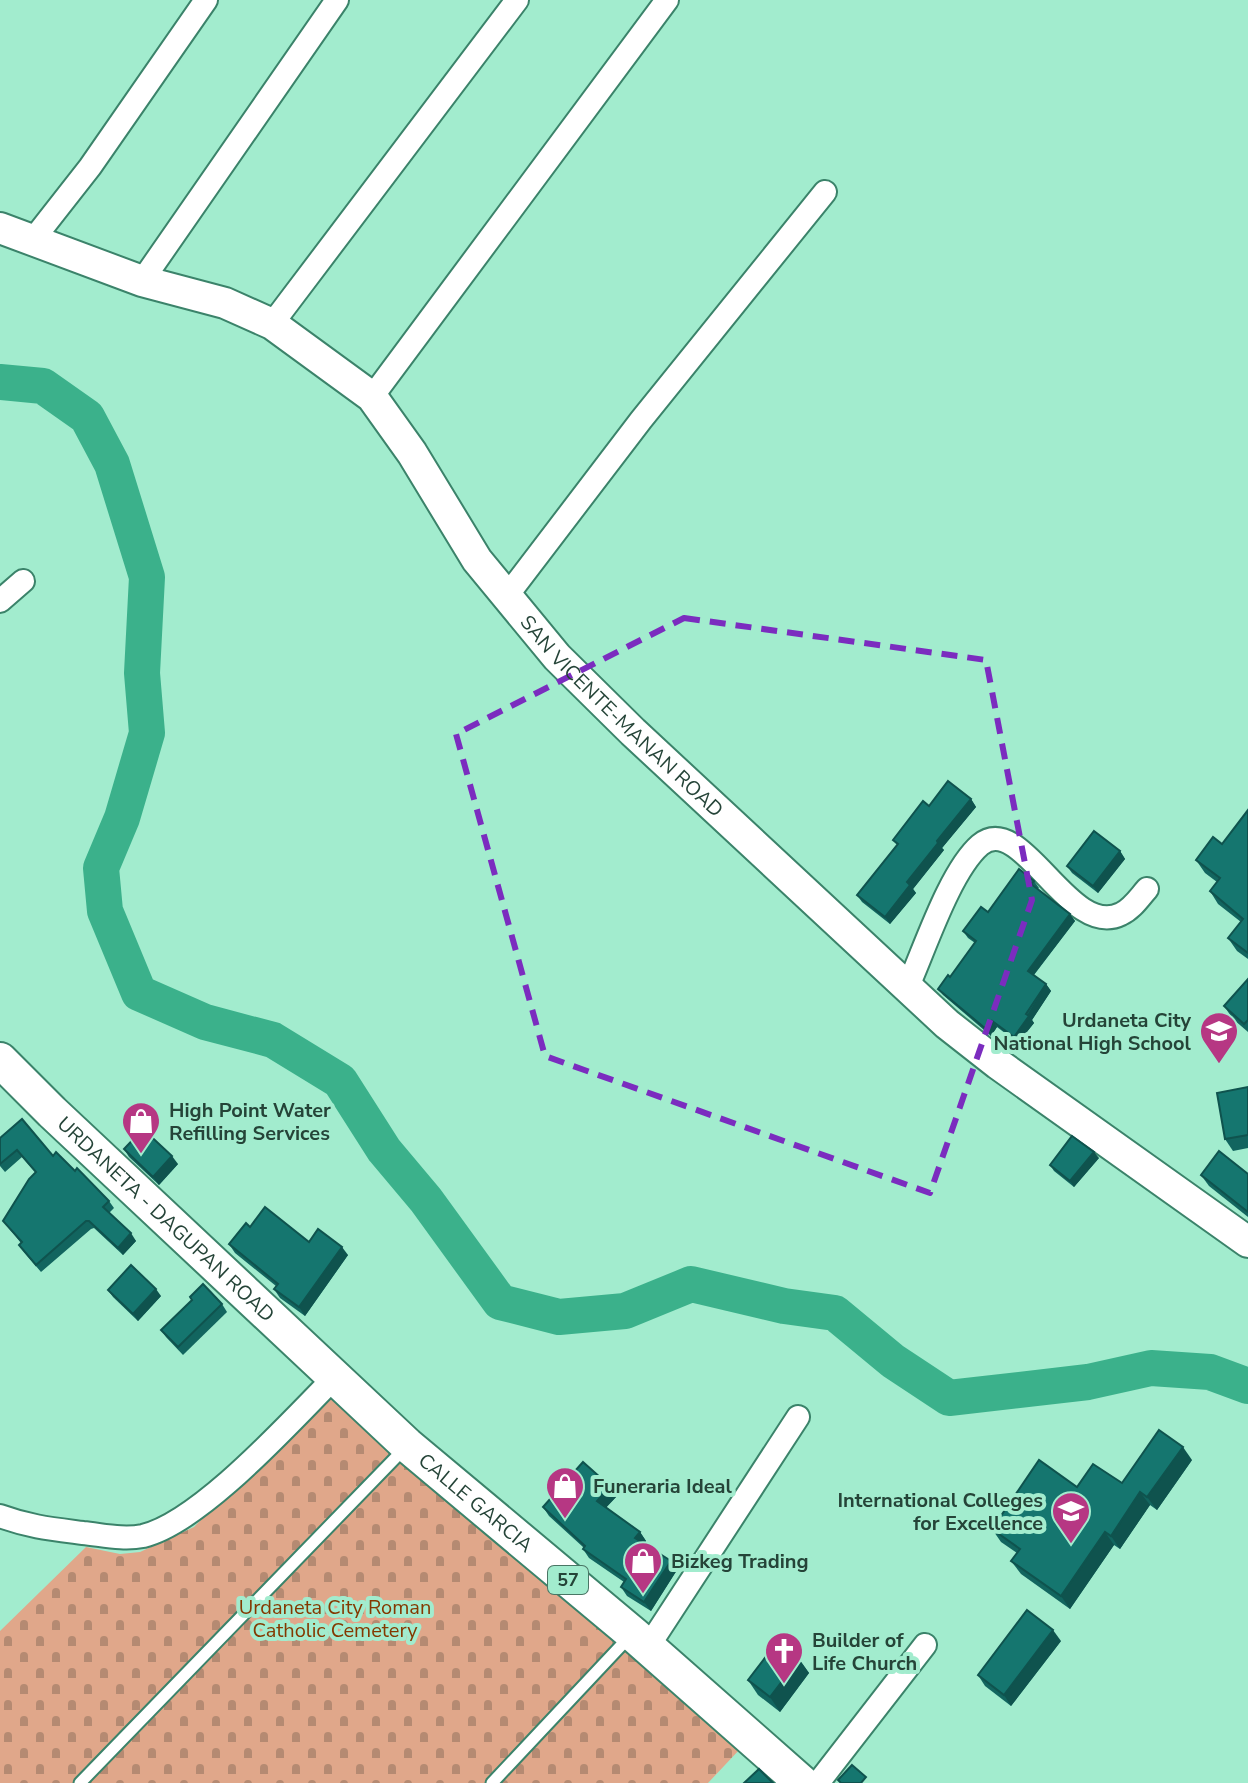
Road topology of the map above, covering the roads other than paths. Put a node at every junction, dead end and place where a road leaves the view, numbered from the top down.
1 (206, 0) edge
2 (337, 0) edge
3 (517, 0) edge
4 (667, 0) edge
5 (825, 192) dead end
6 (0, 228) edge
7 (32, 241) junction
8 (142, 281) junction
9 (272, 324) junction
10 (372, 397) junction
11 (23, 581) dead end
12 (506, 597) junction
13 (0, 601) edge
14 (1147, 889) dead end
15 (908, 986) junction
16 (0, 1060) edge
17 (1248, 1242) edge
18 (334, 1378) junction
19 (798, 1417) dead end
20 (407, 1445) junction
21 (0, 1516) edge
22 (640, 1641) junction
23 (925, 1645) dead end
24 (80, 1783) edge
25 (492, 1783) edge
26 (802, 1783) edge
27 (818, 1783) edge

1 - 7 street
2 - 8 street
3 - 9 street
4 - 10 street
5 - 12 street
6 - 7 street, SAN VICENTE-MANAN ROAD
7 - 8 street, SAN VICENTE-MANAN ROAD
8 - 9 street, SAN VICENTE-MANAN ROAD
9 - 10 street, SAN VICENTE-MANAN ROAD
10 - 12 street, SAN VICENTE-MANAN ROAD
11 - 13 street
12 - 15 street, SAN VICENTE-MANAN ROAD
14 - 15 street
15 - 17 street, SAN VICENTE-MANAN ROAD
16 - 18 main road, URDANETA - DAGUPAN ROAD / 57
18 - 20 main road, CALLE GARCIA / 57
18 - 21 street
19 - 22 street
20 - 22 main road, CALLE GARCIA / 57
20 - 24 lane
22 - 25 lane
22 - 26 main road, CALLE GARCIA / 57
23 - 27 street

